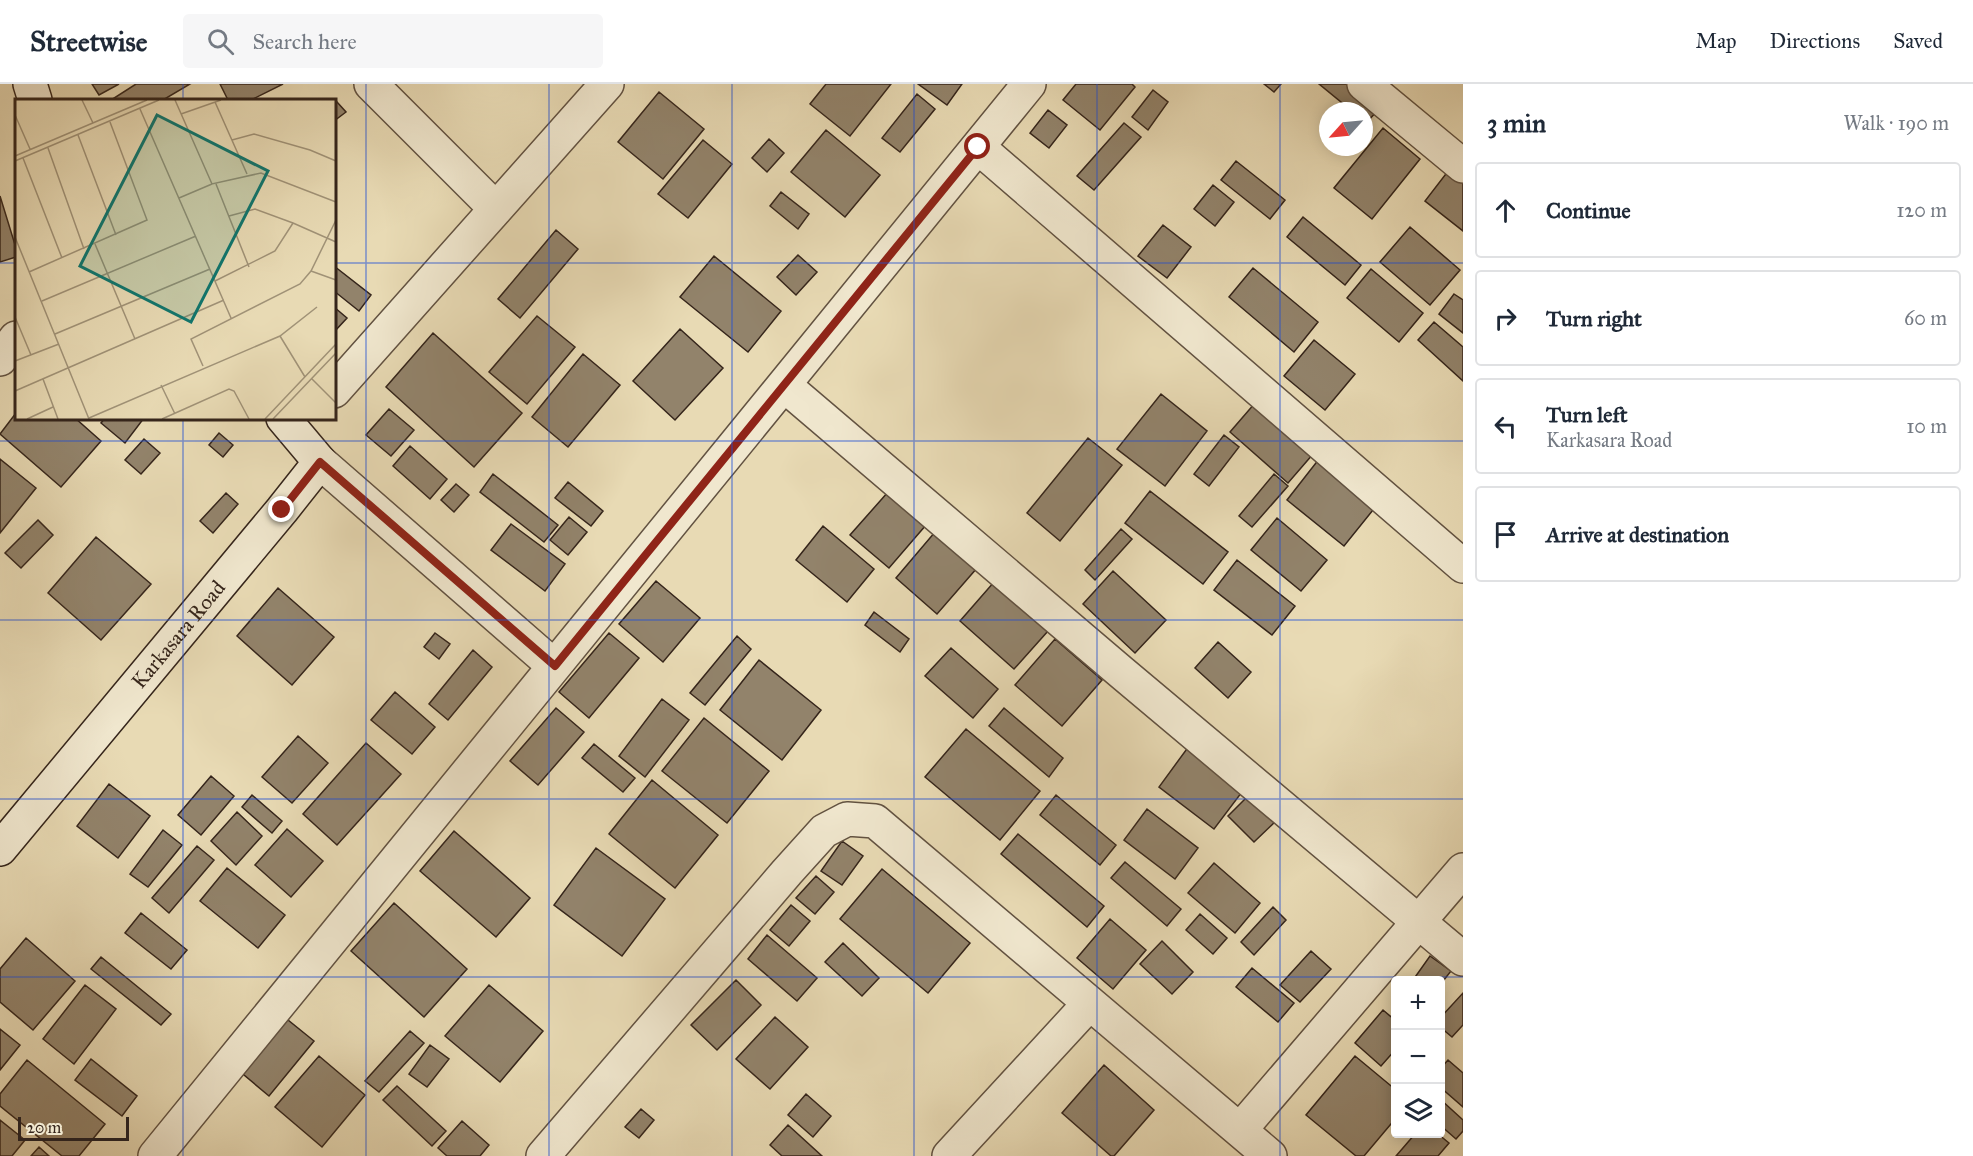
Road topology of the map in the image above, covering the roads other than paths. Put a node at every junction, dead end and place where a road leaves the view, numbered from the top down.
1 (30, 84) edge
2 (371, 84) edge
3 (607, 84) edge
4 (1029, 84) edge
5 (1364, 84) edge
6 (35, 99) edge
7 (978, 147) junction
8 (1463, 166) edge
9 (496, 209) junction
10 (15, 339) edge
11 (0, 359) edge
12 (784, 385) junction
13 (336, 389) edge
14 (297, 424) edge
15 (320, 462) junction
16 (1463, 566) edge
17 (555, 666) junction
18 (0, 849) edge
19 (1463, 870) edge
20 (1420, 922) junction
21 (1463, 959) edge
22 (1089, 1004) junction
23 (1240, 1130) junction
24 (154, 1156) edge
25 (543, 1156) edge
26 (950, 1156) edge
27 (1270, 1156) edge

1 - 6 street
2 - 9 street
3 - 9 street
4 - 7 street
5 - 8 street
7 - 12 street
7 - 16 street
9 - 13 street
10 - 11 street
12 - 17 street
12 - 20 street
14 - 15 street
15 - 17 street
15 - 18 street, Karkasara Road
17 - 24 street
19 - 20 street
20 - 21 street
20 - 23 street
22 - 23 street
22 - 25 street
22 - 26 street
23 - 27 street

